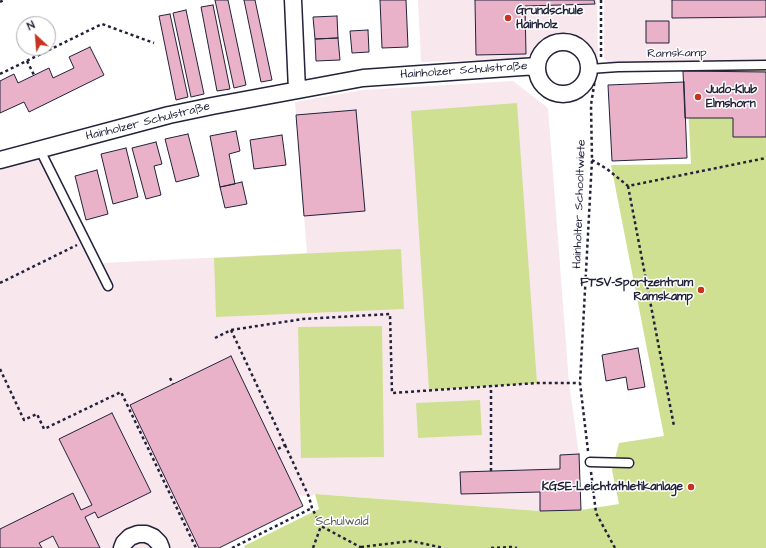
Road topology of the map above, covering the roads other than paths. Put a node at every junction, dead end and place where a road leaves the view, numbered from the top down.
1 (293, 0) edge
2 (766, 65) edge
3 (537, 66) junction
4 (593, 69) junction
5 (297, 90) junction
6 (40, 150) junction
7 (0, 160) edge
8 (108, 286) dead end
9 (590, 462) road end
10 (629, 463) dead end
11 (122, 548) edge
12 (162, 548) edge

1 - 5 street
2 - 4 lane, Ramskamp
3 - 4 street, Hainholzer Schulstraße
3 - 4 street, Hainholzer Schulstraße
3 - 5 street, Hainholzer Schulstraße
5 - 6 street, Hainholzer Schulstraße
6 - 7 street, Hainholzer Schulstraße
6 - 8 lane
9 - 10 lane
11 - 12 street

